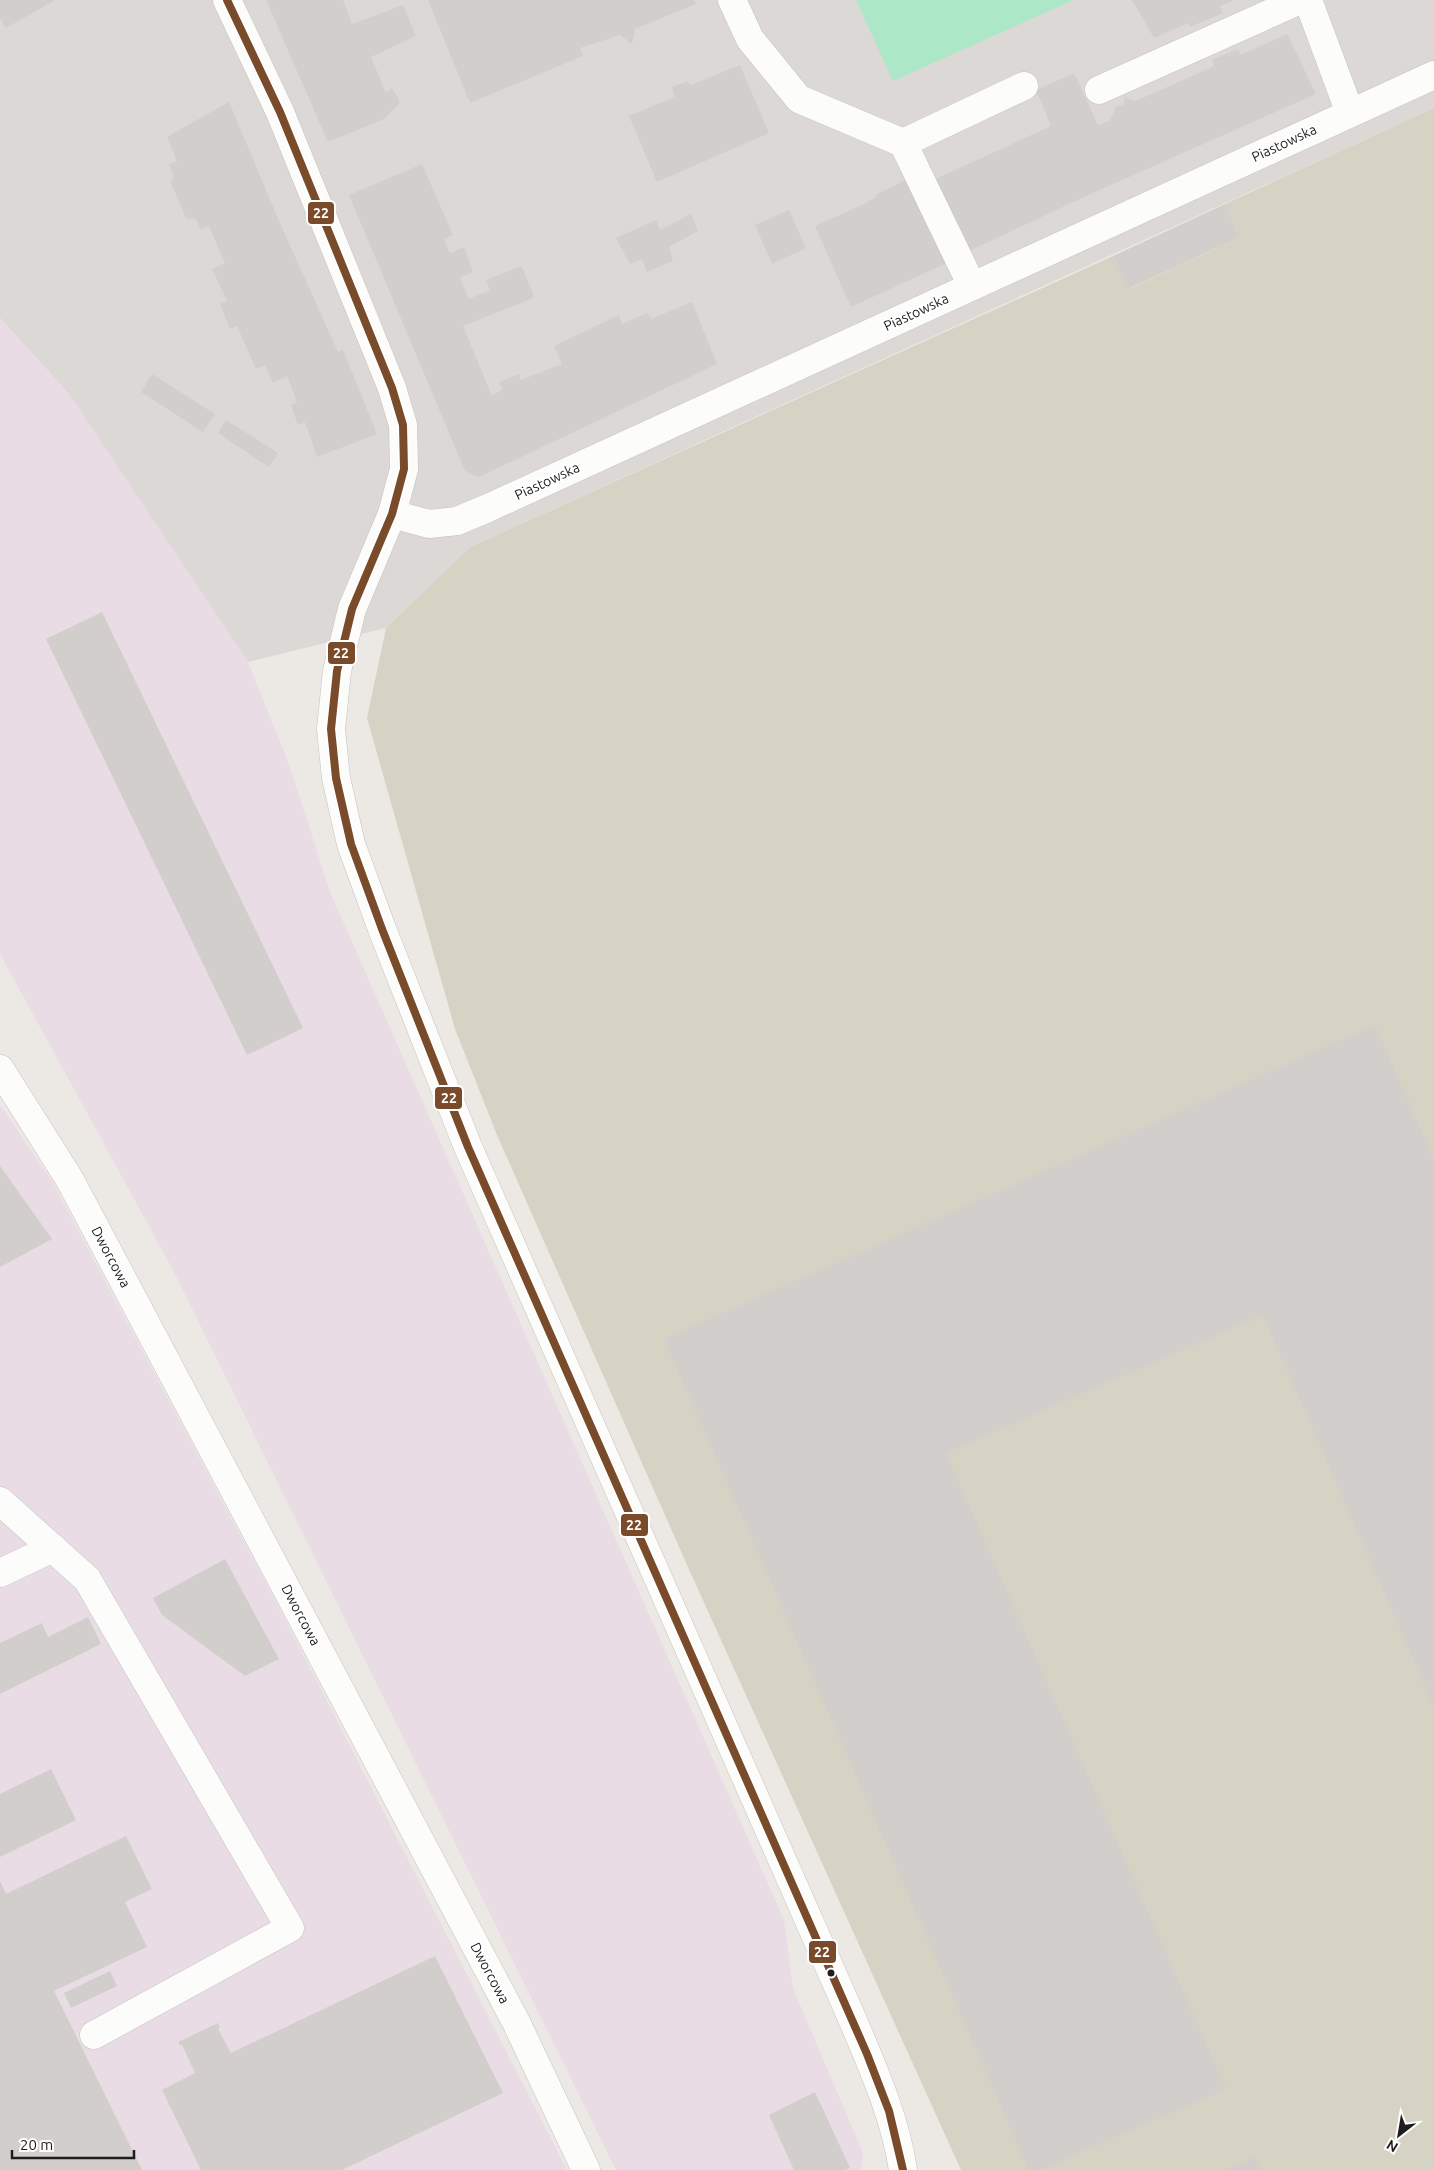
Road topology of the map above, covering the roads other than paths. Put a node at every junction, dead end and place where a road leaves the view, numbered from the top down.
1 (227, 0) edge
2 (732, 0) edge
3 (1300, 0) edge
4 (1308, 0) edge
5 (1434, 75) edge
6 (1024, 86) dead end
7 (1099, 90) dead end
8 (1350, 113) junction
9 (903, 143) junction
10 (972, 286) junction
11 (392, 514) junction
12 (0, 1069) edge
13 (0, 1501) edge
14 (54, 1548) junction
15 (0, 1573) edge
16 (94, 2035) dead end
17 (586, 2170) edge
18 (903, 2170) edge

1 - 11 street
2 - 9 street
3 - 7 street
4 - 8 street
5 - 8 street, Piastowska
6 - 9 street
8 - 10 street, Piastowska
9 - 10 street
10 - 11 street, Piastowska
11 - 18 street
12 - 17 street, Dworcowa
13 - 14 street
14 - 15 street
14 - 16 street

